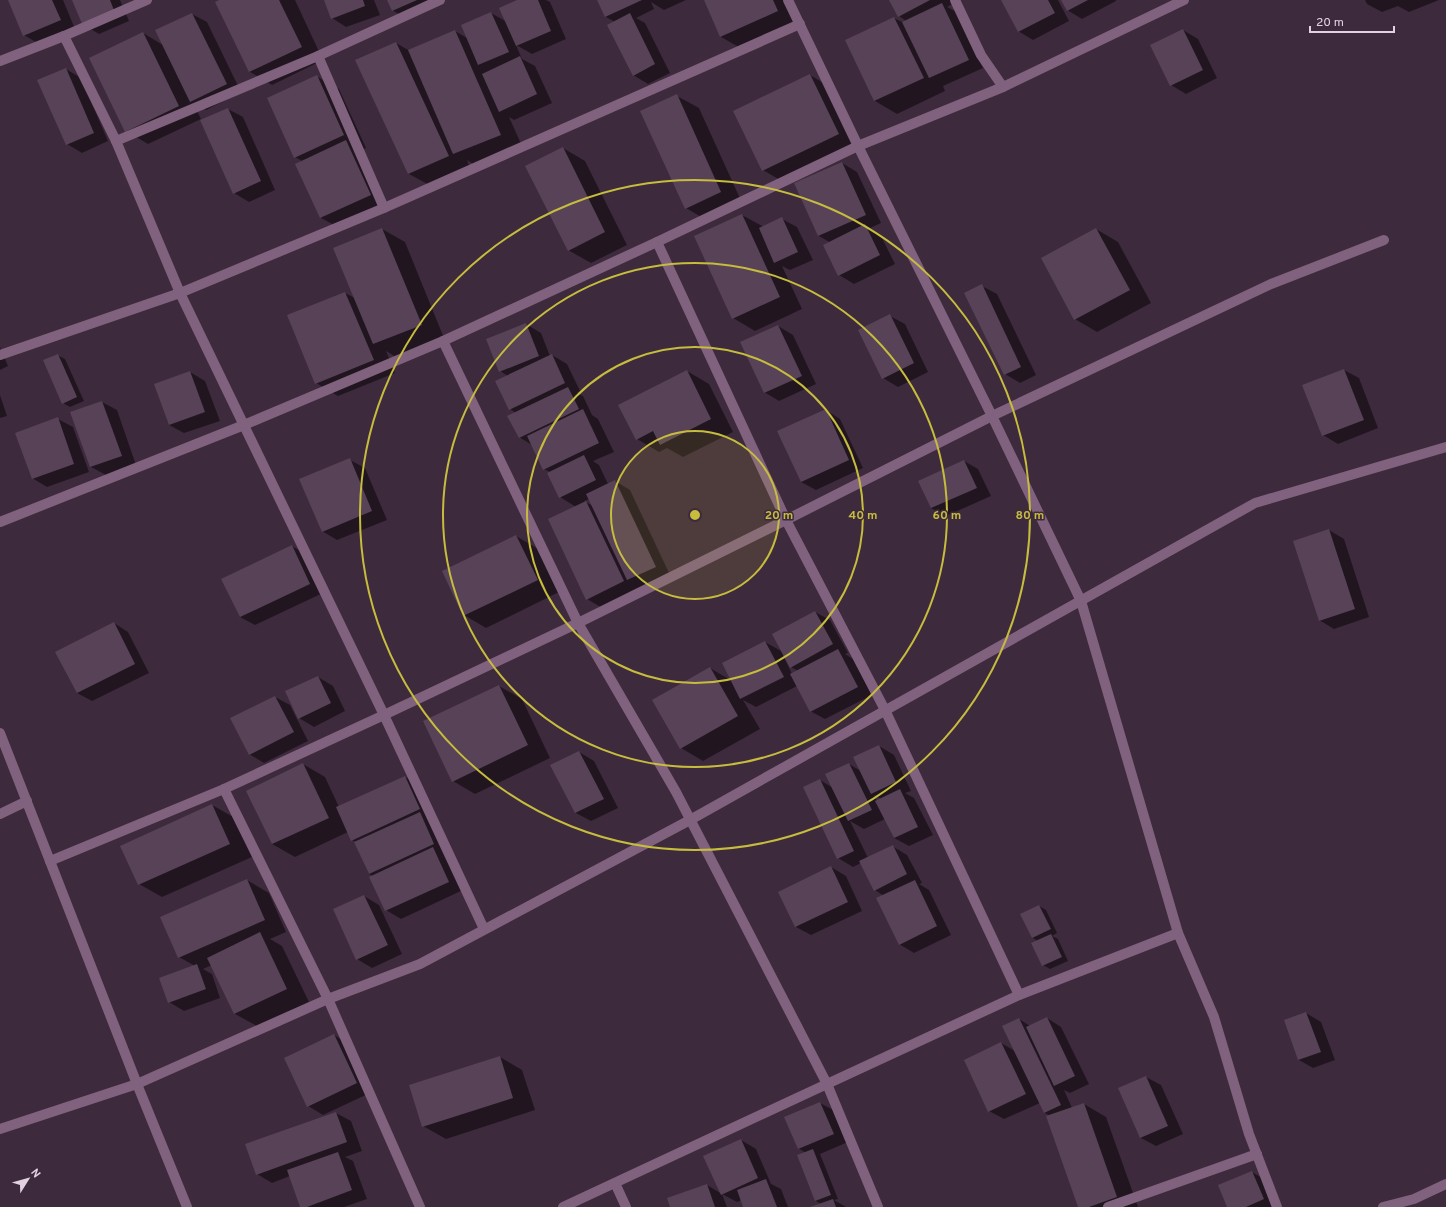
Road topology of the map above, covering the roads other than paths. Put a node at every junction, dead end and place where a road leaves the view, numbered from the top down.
1 (146, 0) edge
2 (440, 0) edge
3 (788, 0) edge
4 (955, 0) edge
5 (1184, 0) edge
6 (800, 24) junction
7 (64, 36) junction
8 (318, 56) junction
9 (0, 61) edge
10 (1003, 87) junction
11 (116, 141) junction
12 (858, 146) junction
13 (384, 208) junction
14 (1384, 240) dead end
15 (657, 242) junction
16 (180, 293) junction
17 (442, 341) junction
18 (0, 355) edge
19 (992, 416) junction
20 (244, 425) junction
21 (1446, 448) edge
22 (786, 520) junction
23 (0, 522) edge
24 (1080, 601) junction
25 (578, 623) junction
26 (885, 710) junction
27 (384, 715) junction
28 (0, 733) edge
29 (224, 789) junction
30 (27, 801) junction
31 (0, 814) edge
32 (690, 820) junction
33 (50, 861) junction
34 (484, 930) junction
35 (1178, 933) junction
36 (1019, 995) junction
37 (328, 999) junction
38 (137, 1084) junction
39 (827, 1084) junction
40 (0, 1129) edge
41 (1257, 1154) junction
42 (615, 1183) junction
43 (1446, 1184) edge
44 (187, 1207) edge
45 (420, 1207) edge
46 (563, 1207) edge
47 (626, 1207) edge
48 (878, 1207) edge
49 (1108, 1207) edge
50 (1277, 1207) edge
51 (1383, 1207) edge

1 - 7 street
2 - 8 street
3 - 6 street
4 - 10 street
5 - 10 street
6 - 12 street
6 - 13 street
7 - 9 street
7 - 11 street
8 - 11 street
8 - 13 street
10 - 12 street
11 - 16 street
12 - 15 street
12 - 19 street
13 - 16 street
14 - 19 street
15 - 17 street
15 - 22 street
16 - 18 street
16 - 20 street
17 - 20 street
17 - 25 street
19 - 22 street
19 - 24 street
20 - 23 street
20 - 27 street
21 - 24 street
22 - 25 street
22 - 26 street
24 - 26 street
24 - 35 street
25 - 27 street
25 - 32 street
26 - 32 street
26 - 36 street
27 - 29 street
27 - 34 street
28 - 30 street
29 - 33 street
29 - 37 street
30 - 31 street
30 - 33 street
32 - 34 street
32 - 39 street
33 - 38 street
34 - 37 street
35 - 36 street
35 - 41 street
36 - 39 street
37 - 38 street
37 - 45 street
38 - 40 street
38 - 44 street
39 - 42 street
39 - 48 street
41 - 49 street
41 - 50 street
42 - 46 street
42 - 47 street
43 - 51 street

